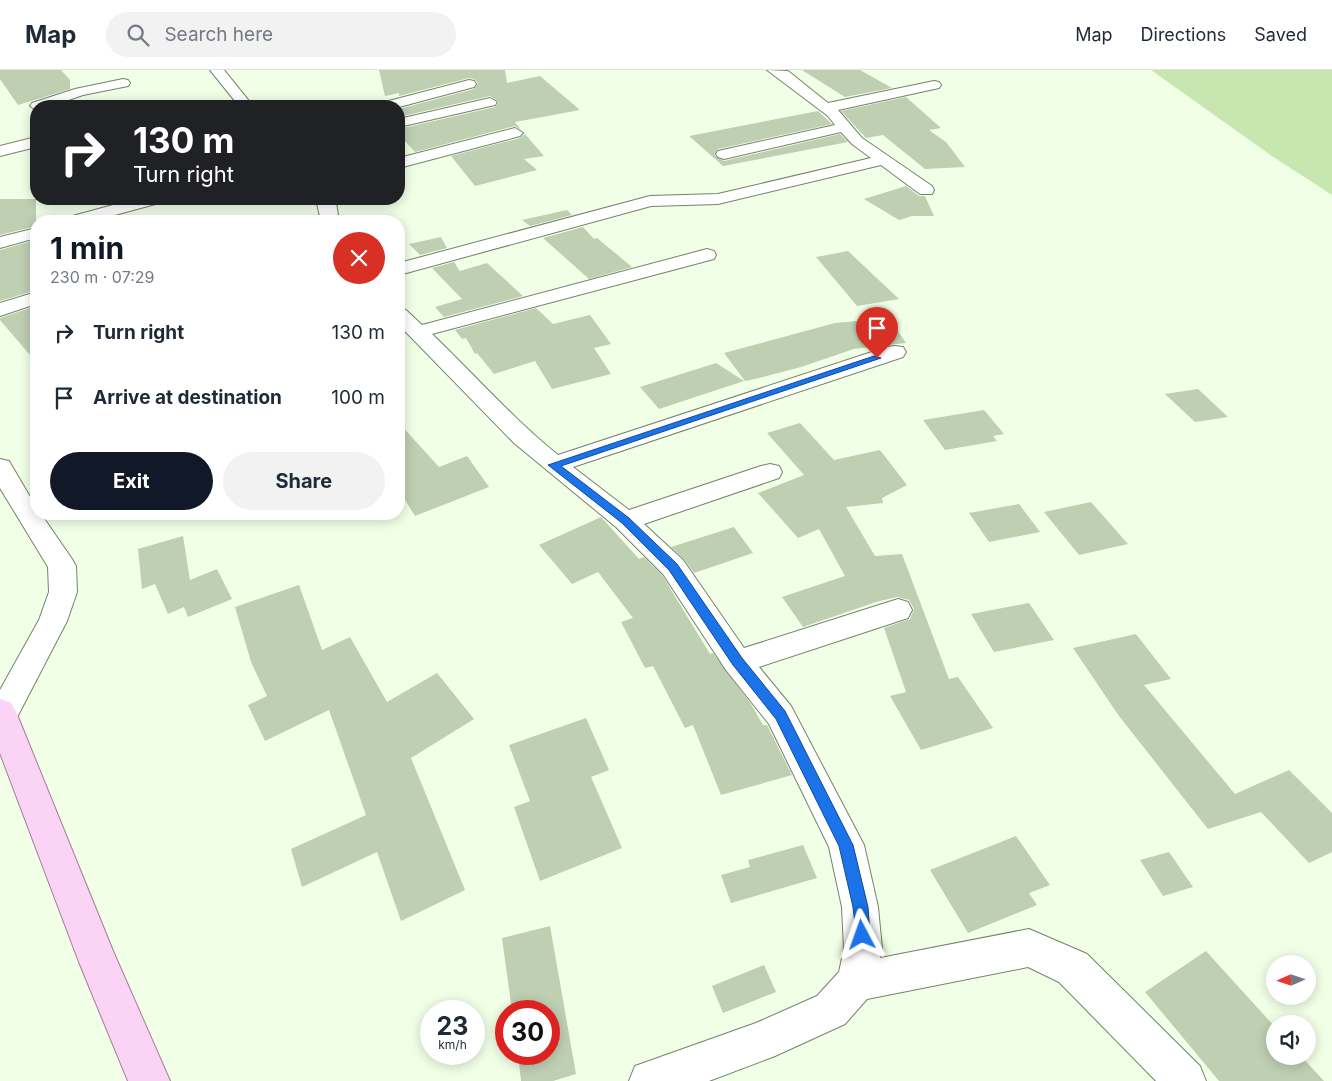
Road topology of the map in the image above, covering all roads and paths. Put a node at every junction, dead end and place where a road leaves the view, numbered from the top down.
1 (217, 70) edge
2 (774, 70) edge
3 (123, 83) dead end
4 (470, 84) dead end
5 (934, 85) dead end
6 (55, 100) edge
7 (241, 100) edge
8 (405, 101) edge
9 (490, 102) dead end
10 (825, 108) junction
11 (405, 123) edge
12 (846, 127) junction
13 (515, 133) dead end
14 (30, 144) edge
15 (0, 151) edge
16 (724, 154) dead end
17 (405, 160) edge
18 (884, 160) junction
19 (926, 190) dead end
20 (132, 205) edge
21 (97, 215) edge
22 (30, 235) edge
23 (0, 243) edge
24 (707, 255) dead end
25 (405, 267) edge
26 (30, 300) edge
27 (0, 310) edge
28 (408, 323) edge
29 (895, 352) dead end
30 (553, 465) junction
31 (0, 467) edge
32 (770, 472) dead end
33 (30, 518) edge
34 (31, 520) edge
35 (625, 521) junction
36 (898, 610) dead end
37 (738, 662) junction
38 (1, 714) edge
39 (857, 982) junction
40 (149, 1081) edge
41 (650, 1081) edge
42 (1185, 1081) edge

1 - 7 street
2 - 10 street
3 - 6 street
4 - 8 street
5 - 10 street
9 - 11 street
10 - 12 street
12 - 16 street
12 - 18 street
13 - 17 street
14 - 15 street
18 - 19 street
18 - 25 street
20 - 21 street
22 - 23 street
24 - 28 street
26 - 27 street
28 - 30 street
29 - 30 street
30 - 35 street
31 - 33 street
32 - 35 street
34 - 38 street
35 - 37 street
36 - 37 street
37 - 39 street
38 - 40 main road
39 - 41 street
39 - 42 street

